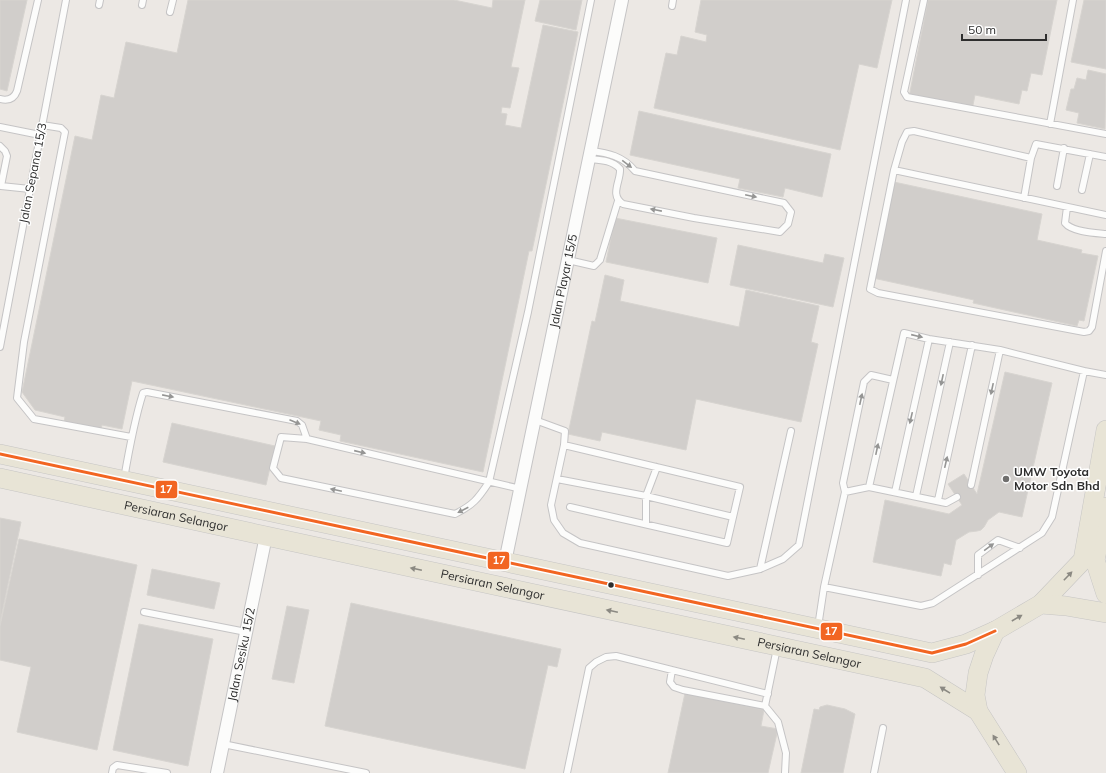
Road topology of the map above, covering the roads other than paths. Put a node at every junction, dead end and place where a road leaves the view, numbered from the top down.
1 (38, 0) edge
2 (66, 0) edge
3 (173, 0) edge
4 (591, 0) edge
5 (622, 0) edge
6 (906, 0) edge
7 (924, 0) edge
8 (1073, 0) edge
9 (170, 12) dead end
10 (0, 100) edge
11 (1050, 124) junction
12 (42, 125) junction
13 (0, 127) edge
14 (1106, 134) edge
15 (40, 135) junction
16 (0, 146) edge
17 (1064, 148) junction
18 (1090, 154) junction
19 (590, 155) junction
20 (1106, 157) edge
21 (1031, 158) junction
22 (894, 170) junction
23 (1057, 186) dead end
24 (0, 187) edge
25 (30, 189) junction
26 (1082, 190) dead end
27 (1024, 198) junction
28 (618, 201) junction
29 (1067, 207) junction
30 (1106, 216) edge
31 (1106, 234) edge
32 (1106, 251) edge
33 (568, 260) junction
34 (929, 339) junction
35 (950, 342) junction
36 (972, 345) junction
37 (0, 347) edge
38 (1000, 350) junction
39 (1084, 371) junction
40 (1106, 375) edge
41 (893, 380) junction
42 (535, 420) junction
43 (1106, 430) edge
44 (791, 431) dead end
45 (131, 437) junction
46 (307, 439) junction
47 (564, 445) junction
48 (0, 454) edge
49 (657, 467) junction
50 (0, 478) edge
51 (557, 478) junction
52 (124, 480) junction
53 (489, 482) junction
54 (971, 485) dead end
55 (869, 487) junction
56 (521, 489) junction
57 (845, 492) junction
58 (895, 492) junction
59 (646, 496) junction
60 (916, 496) junction
61 (957, 497) dead end
62 (938, 500) junction
63 (570, 507) dead end
64 (1106, 507) edge
65 (733, 517) junction
66 (646, 524) junction
67 (266, 536) junction
68 (1020, 548) junction
69 (506, 562) junction
70 (760, 569) junction
71 (978, 575) junction
72 (824, 587) junction
73 (1106, 594) edge
74 (1041, 604) junction
75 (144, 612) dead end
76 (1106, 613) edge
77 (817, 629) junction
78 (995, 631) junction
79 (246, 632) junction
80 (778, 646) junction
81 (672, 670) junction
82 (768, 694) junction
83 (765, 706) junction
84 (978, 711) junction
85 (883, 728) dead end
86 (223, 744) junction
87 (112, 773) edge
88 (167, 773) edge
89 (217, 773) edge
90 (366, 773) edge
91 (567, 773) edge
92 (785, 773) edge
93 (874, 773) edge
94 (1017, 773) edge

1 - 10 lane
2 - 12 lane, Jalan Sepana 15/3
3 - 9 lane
4 - 53 lane
5 - 19 street, Jalan Playar 15/5
6 - 70 lane
7 - 11 lane
8 - 11 lane
11 - 14 lane
12 - 15 lane, Jalan Sepana 15/3
12 - 45 lane
13 - 15 lane
15 - 25 lane, Jalan Sepana 15/3
16 - 24 lane
17 - 18 lane
17 - 21 lane
17 - 23 lane
18 - 20 lane
18 - 26 lane
19 - 28 lane
19 -> 28 lane
19 - 33 street, Jalan Playar 15/5
21 - 22 lane
21 - 27 lane
22 - 27 lane
22 - 32 lane
24 - 25 lane
25 - 37 lane, Jalan Sepana 15/3
27 - 29 lane
28 - 33 lane
29 - 30 lane
29 - 31 lane
33 - 42 street, Jalan Playar 15/5
34 - 35 lane
41 -> 34 lane
34 -> 58 lane
35 - 36 lane
35 -> 60 lane
36 - 38 lane
62 -> 36 lane
38 - 39 lane
38 -> 54 lane
39 - 40 lane
39 - 68 lane
55 -> 41 lane
57 -> 41 lane
42 - 47 lane
42 - 56 street, Jalan Playar 15/5
74 -> 43 main road, Persiaran Selangor
44 - 70 lane
45 -> 46 lane
45 - 52 lane
46 -> 53 lane
53 -> 46 lane
47 - 49 lane
47 - 51 lane
48 - 52 main road, Persiaran Selangor
49 - 59 lane
49 - 65 lane
50 - 67 main road, Persiaran Selangor
51 - 59 lane
51 - 70 lane
52 - 69 main road, Persiaran Selangor
53 - 56 lane
55 - 57 lane
55 - 58 lane
56 - 69 street, Jalan Playar 15/5
57 - 72 lane
58 - 60 lane
59 - 65 lane
59 - 66 lane
60 - 62 lane
61 - 62 lane
63 - 66 lane
64 - 73 main road
65 - 66 lane
67 - 79 street, Jalan Sesiku 15/2
80 -> 67 main road, Persiaran Selangor
68 - 71 lane
71 -> 68 lane
69 - 77 main road, Persiaran Selangor
71 - 72 lane
72 - 77 lane
74 - 76 main road
78 -> 74 main road, Persiaran Selangor
75 - 79 lane
77 - 78 main road, Persiaran Selangor
78 - 84 main road
79 - 86 street, Jalan Sesiku 15/2
80 - 82 lane
84 -> 80 main road, Persiaran Selangor
81 - 82 lane
81 - 83 lane
81 - 91 lane
82 - 83 lane
83 - 92 lane
94 -> 84 main road
85 - 93 lane
86 - 89 street, Jalan Sesiku 15/2
86 - 90 lane
87 - 88 lane

